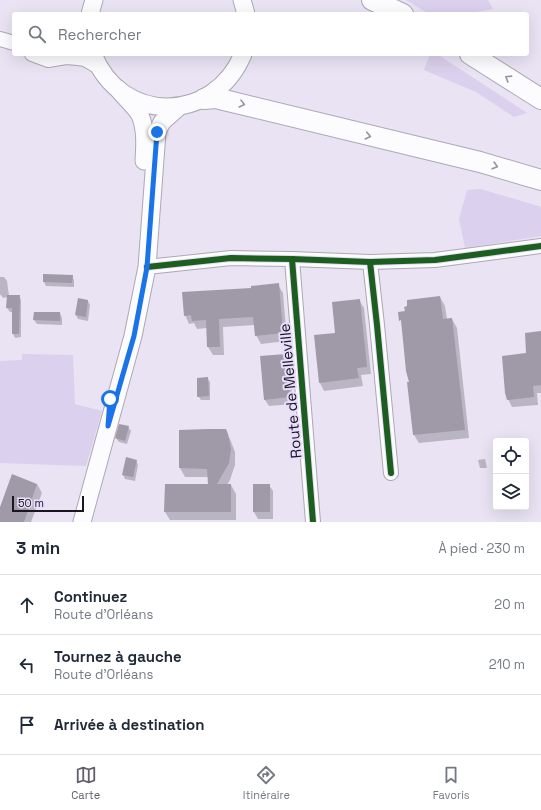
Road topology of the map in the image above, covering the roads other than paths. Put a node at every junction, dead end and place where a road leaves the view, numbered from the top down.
1 (94, 0) edge
2 (242, 0) edge
3 (372, 0) edge
4 (91, 12) edge
5 (245, 12) edge
6 (399, 12) edge
7 (37, 56) edge
8 (242, 56) edge
9 (473, 56) edge
10 (97, 61) edge
11 (118, 89) junction
12 (204, 99) junction
13 (541, 99) edge
14 (179, 107) junction
15 (541, 180) edge
16 (541, 246) edge
17 (292, 259) junction
18 (370, 262) junction
19 (147, 267) junction
20 (108, 426) junction
21 (391, 473) dead end
22 (82, 522) edge
23 (313, 522) edge

1 - 4 main road
2 - 5 main road
3 - 6 highway
7 - 10 street
8 - 12 main road
13 -> 9 highway
10 - 11 main road
11 - 14 main road
11 - 20 main road
12 - 14 main road
12 -> 15 highway
14 - 19 main road
16 - 18 street
17 - 18 street
17 - 19 street
17 - 23 street, Route de Melleville
18 - 21 street
19 - 20 main road
20 - 22 main road

